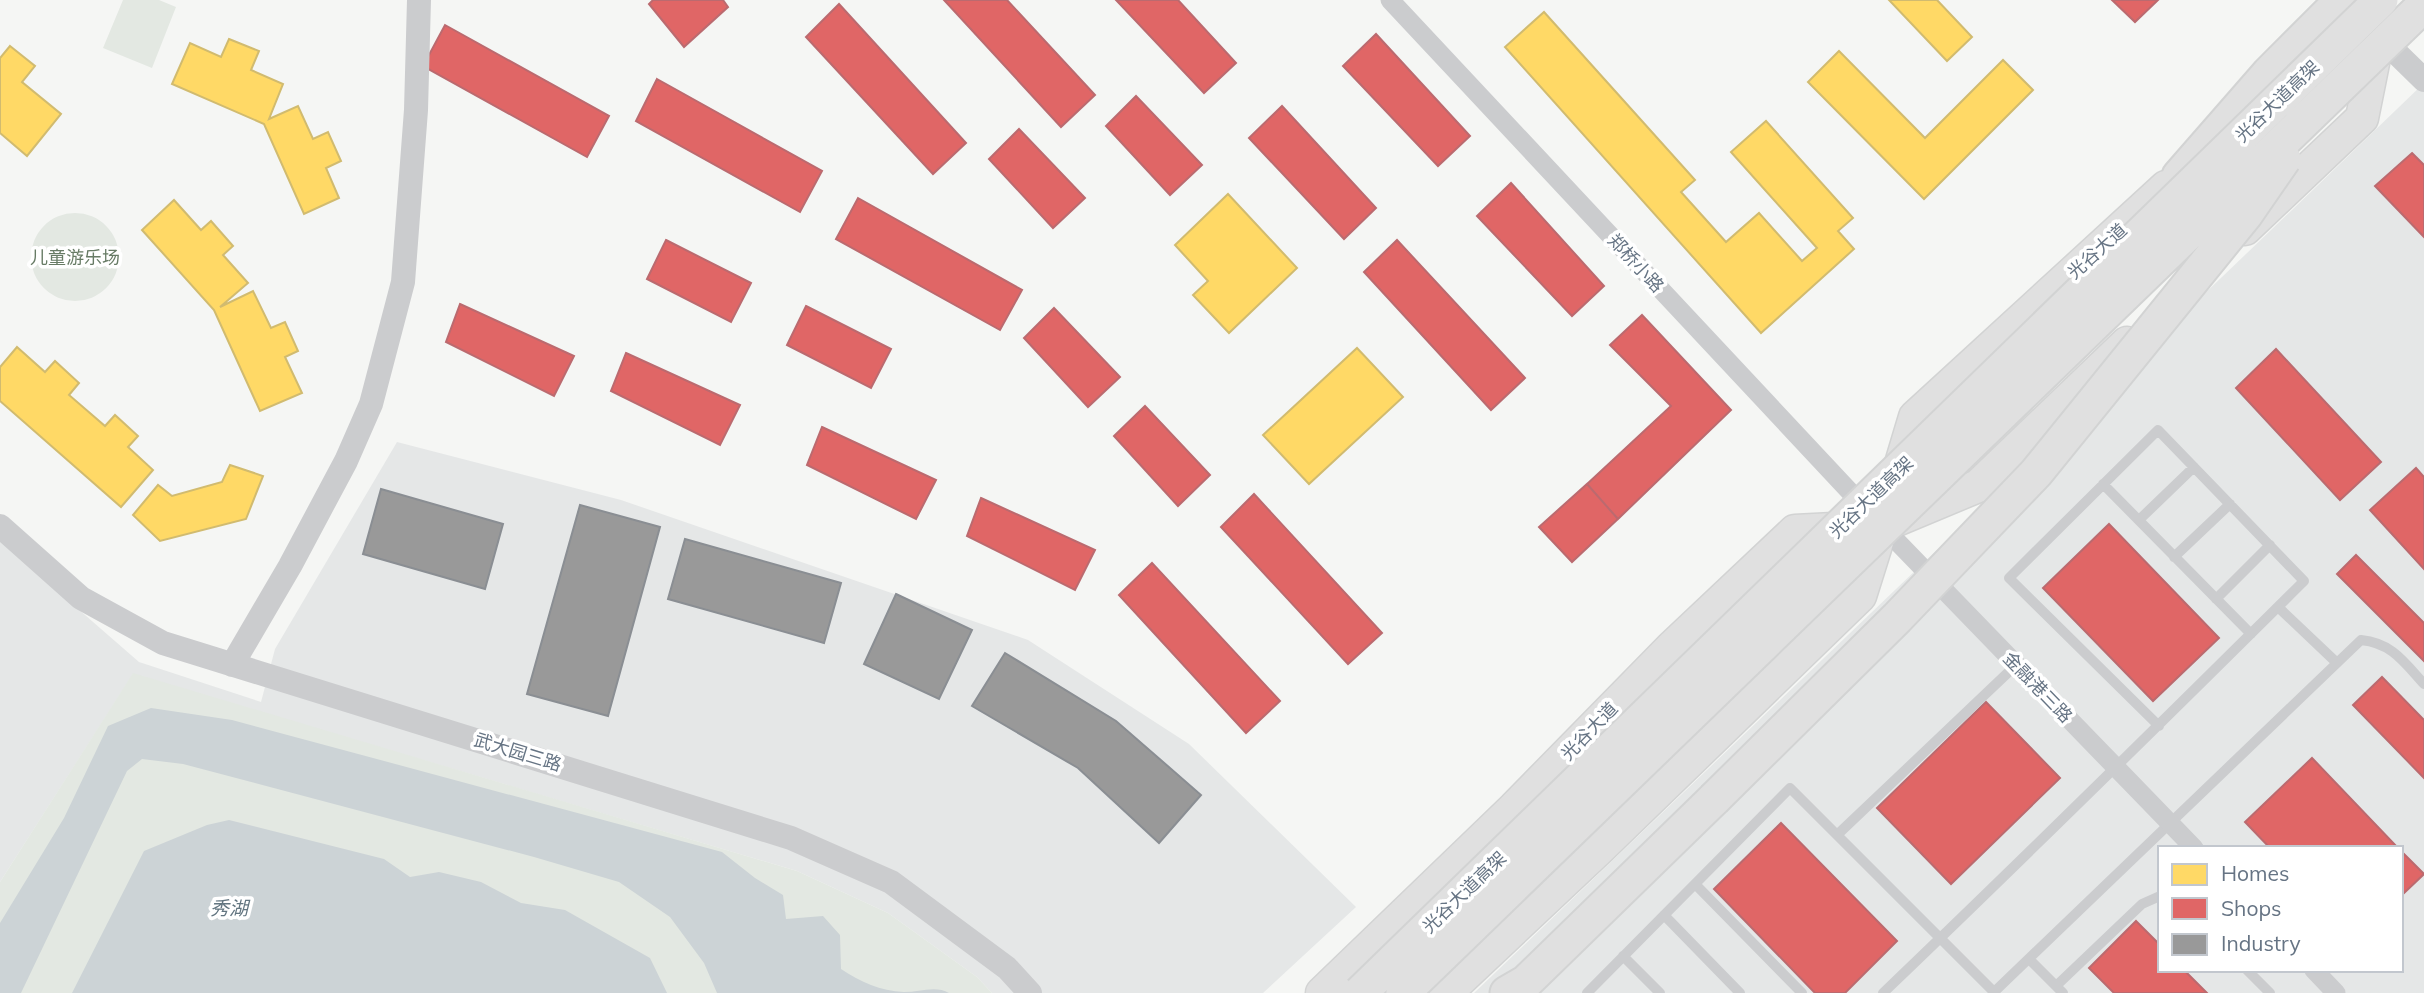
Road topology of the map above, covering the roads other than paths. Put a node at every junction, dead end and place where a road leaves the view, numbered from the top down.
1 (419, 0) edge
2 (1390, 0) edge
3 (2342, 0) edge
4 (2381, 0) edge
5 (2397, 0) edge
6 (2424, 5) edge
7 (2424, 20) edge
8 (2379, 36) junction
9 (2424, 80) edge
10 (2323, 101) junction
11 (2179, 176) junction
12 (2194, 467) junction
13 (2104, 484) junction
14 (2230, 504) junction
15 (2139, 520) junction
16 (0, 526) edge
17 (1882, 526) junction
18 (2270, 545) junction
19 (2175, 556) junction
20 (2216, 599) junction
21 (2278, 607) junction
22 (2251, 634) junction
23 (2337, 663) junction
24 (232, 665) junction
25 (2016, 665) junction
26 (2424, 684) edge
27 (2159, 726) junction
28 (2116, 768) junction
29 (2169, 823) junction
30 (1838, 835) junction
31 (2192, 846) edge
32 (1695, 884) junction
33 (2158, 897) edge
34 (1664, 915) junction
35 (1940, 938) junction
36 (1623, 956) junction
37 (2029, 958) junction
38 (2249, 972) edge
39 (2316, 972) edge
40 (2059, 989) edge
41 (1994, 992) edge
42 (1030, 993) edge
43 (1322, 993) edge
44 (1360, 993) edge
45 (1403, 993) edge
46 (1446, 993) edge
47 (1507, 993) edge
48 (1587, 993) edge
49 (1660, 993) edge
50 (1740, 993) edge
51 (1802, 993) edge
52 (1883, 993) edge
53 (2270, 993) edge
54 (2336, 993) edge

1 - 24 street
2 - 17 street, 郑桥小路
3 - 11 highway
4 - 44 highway, 光谷大道高架, bridge
5 - 8 main road, 光谷大道
6 - 10 highway, 光谷大道高架, bridge
7 - 8 main road, 光谷大道
8 - 9 street
8 - 11 main road, 光谷大道
8 - 17 main road, 光谷大道
10 - 45 highway, 光谷大道高架, bridge
10 - 47 highway, bridge
11 - 17 main road, 光谷大道
12 - 13 lane
12 - 14 lane
12 - 15 lane
13 - 15 lane
13 - 27 lane
14 - 18 lane
14 - 19 lane
15 - 19 lane
16 - 24 street, 武大园三路
17 - 25 street, 金融港三路
17 - 43 main road, 光谷大道
17 - 46 main road, 光谷大道
18 - 20 lane
18 - 21 lane
19 - 20 lane
20 - 22 lane
21 - 22 lane
21 - 23 lane
22 - 27 lane
23 - 26 lane
23 - 29 lane
24 - 42 street, 武大园三路
25 - 28 street, 金融港三路
25 - 30 lane
27 - 28 lane
28 - 29 street, 金融港三路
28 - 35 lane
29 - 31 street, 金融港三路
29 - 37 lane
30 - 32 lane
30 - 35 lane
32 - 34 lane
32 - 51 lane
33 - 40 lane
34 - 36 lane
34 - 50 lane
35 - 41 lane
35 - 52 lane
36 - 48 lane
36 - 49 lane
37 - 40 lane
37 - 41 lane
38 - 53 lane
39 - 54 street

